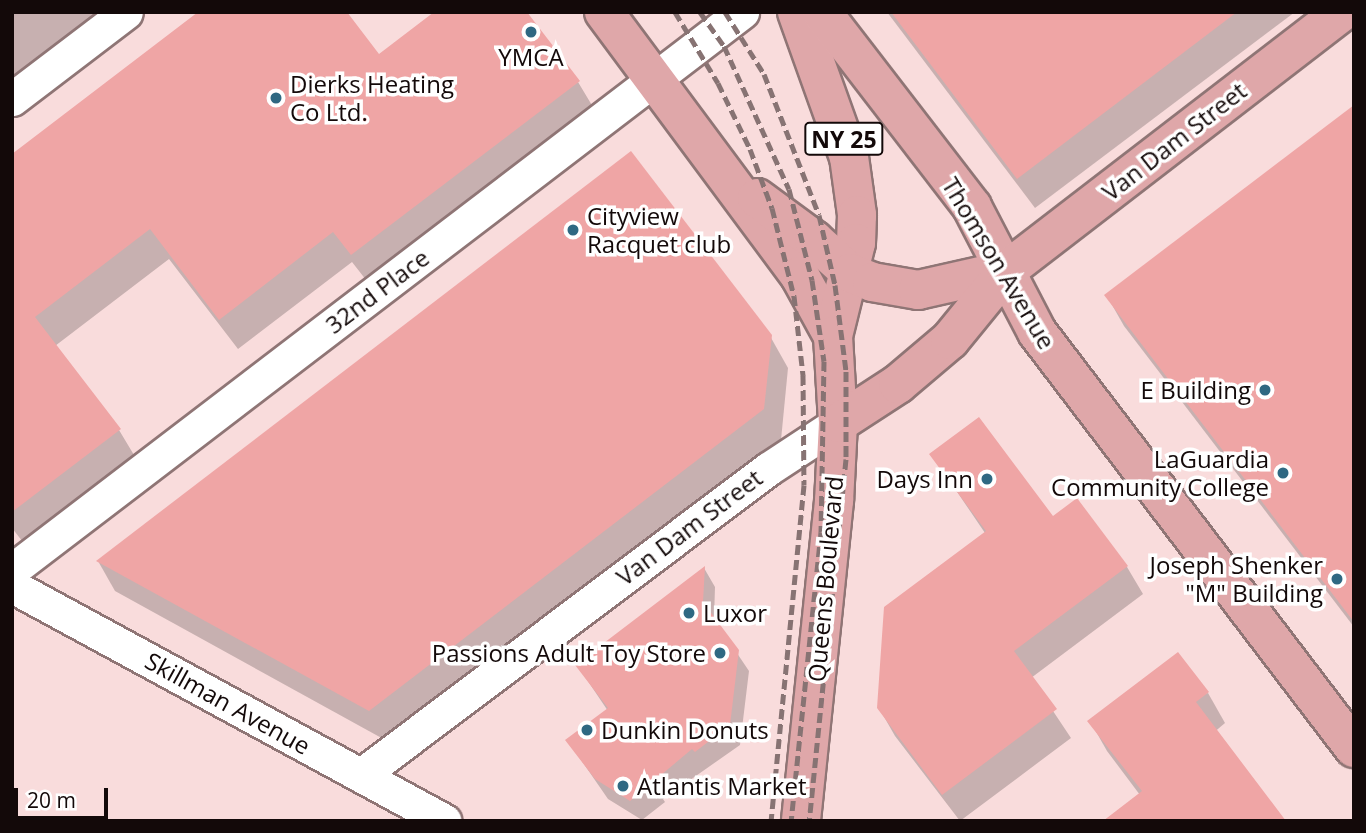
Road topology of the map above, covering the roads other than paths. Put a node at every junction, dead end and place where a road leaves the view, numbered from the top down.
1 (126, 12) edge
2 (604, 12) edge
3 (742, 12) edge
4 (797, 12) edge
5 (822, 12) edge
6 (1342, 12) edge
7 (655, 79) junction
8 (12, 99) edge
9 (725, 174) junction
10 (1007, 270) junction
11 (849, 273) junction
12 (833, 336) junction
13 (838, 423) junction
14 (12, 570) edge
15 (12, 586) edge
16 (1354, 748) edge
17 (360, 775) junction
18 (444, 821) edge
19 (801, 821) edge

1 - 8 street
2 - 7 main road, Queens Boulevard / NY 25
3 - 7 street, 32nd Place
4 - 11 main road, Queens Boulevard / NY 25
5 - 10 main road, Thomson Avenue
6 - 10 main road, Van Dam Street
7 - 9 main road, Queens Boulevard / NY 25
7 - 14 street, 32nd Place
9 - 11 main road
9 - 12 main road, Queens Boulevard / NY 25
10 - 11 main road, Van Dam Street
10 - 13 main road, Van Dam Street
10 - 16 main road, Thomson Avenue
11 - 12 main road, Queens Boulevard / NY 25
12 - 13 main road, Queens Boulevard / NY 25
13 - 17 street, Van Dam Street
13 - 19 main road, Queens Boulevard / NY 25
15 - 17 street, Skillman Avenue
17 - 18 street, Skillman Avenue

